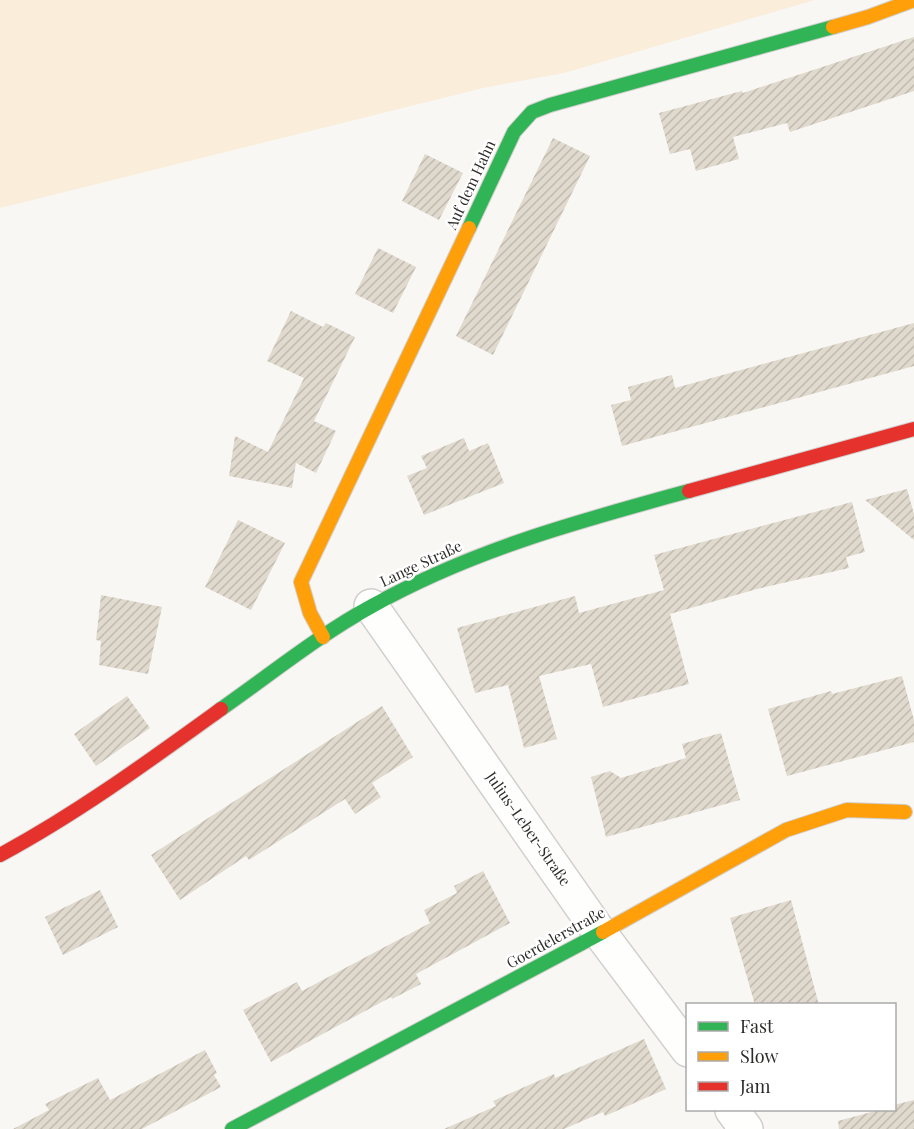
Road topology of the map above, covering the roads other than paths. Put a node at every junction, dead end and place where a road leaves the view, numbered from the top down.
1 (914, 0) edge
2 (914, 429) edge
3 (371, 606) junction
4 (323, 637) junction
5 (905, 812) dead end
6 (0, 855) edge
7 (600, 933) junction
8 (686, 1049) edge
9 (733, 1111) edge
10 (232, 1129) edge
11 (746, 1129) edge

1 - 4 street, Auf dem Hahn
2 - 3 street, Lange Straße
3 - 4 street, Lange Straße
3 - 7 street, Julius-Leber-Straße
4 - 6 street, Lange Straße
5 - 7 street, Goerdelerstraße
7 - 8 street, Julius-Leber-Straße
7 - 10 street, Goerdelerstraße
9 - 11 street

